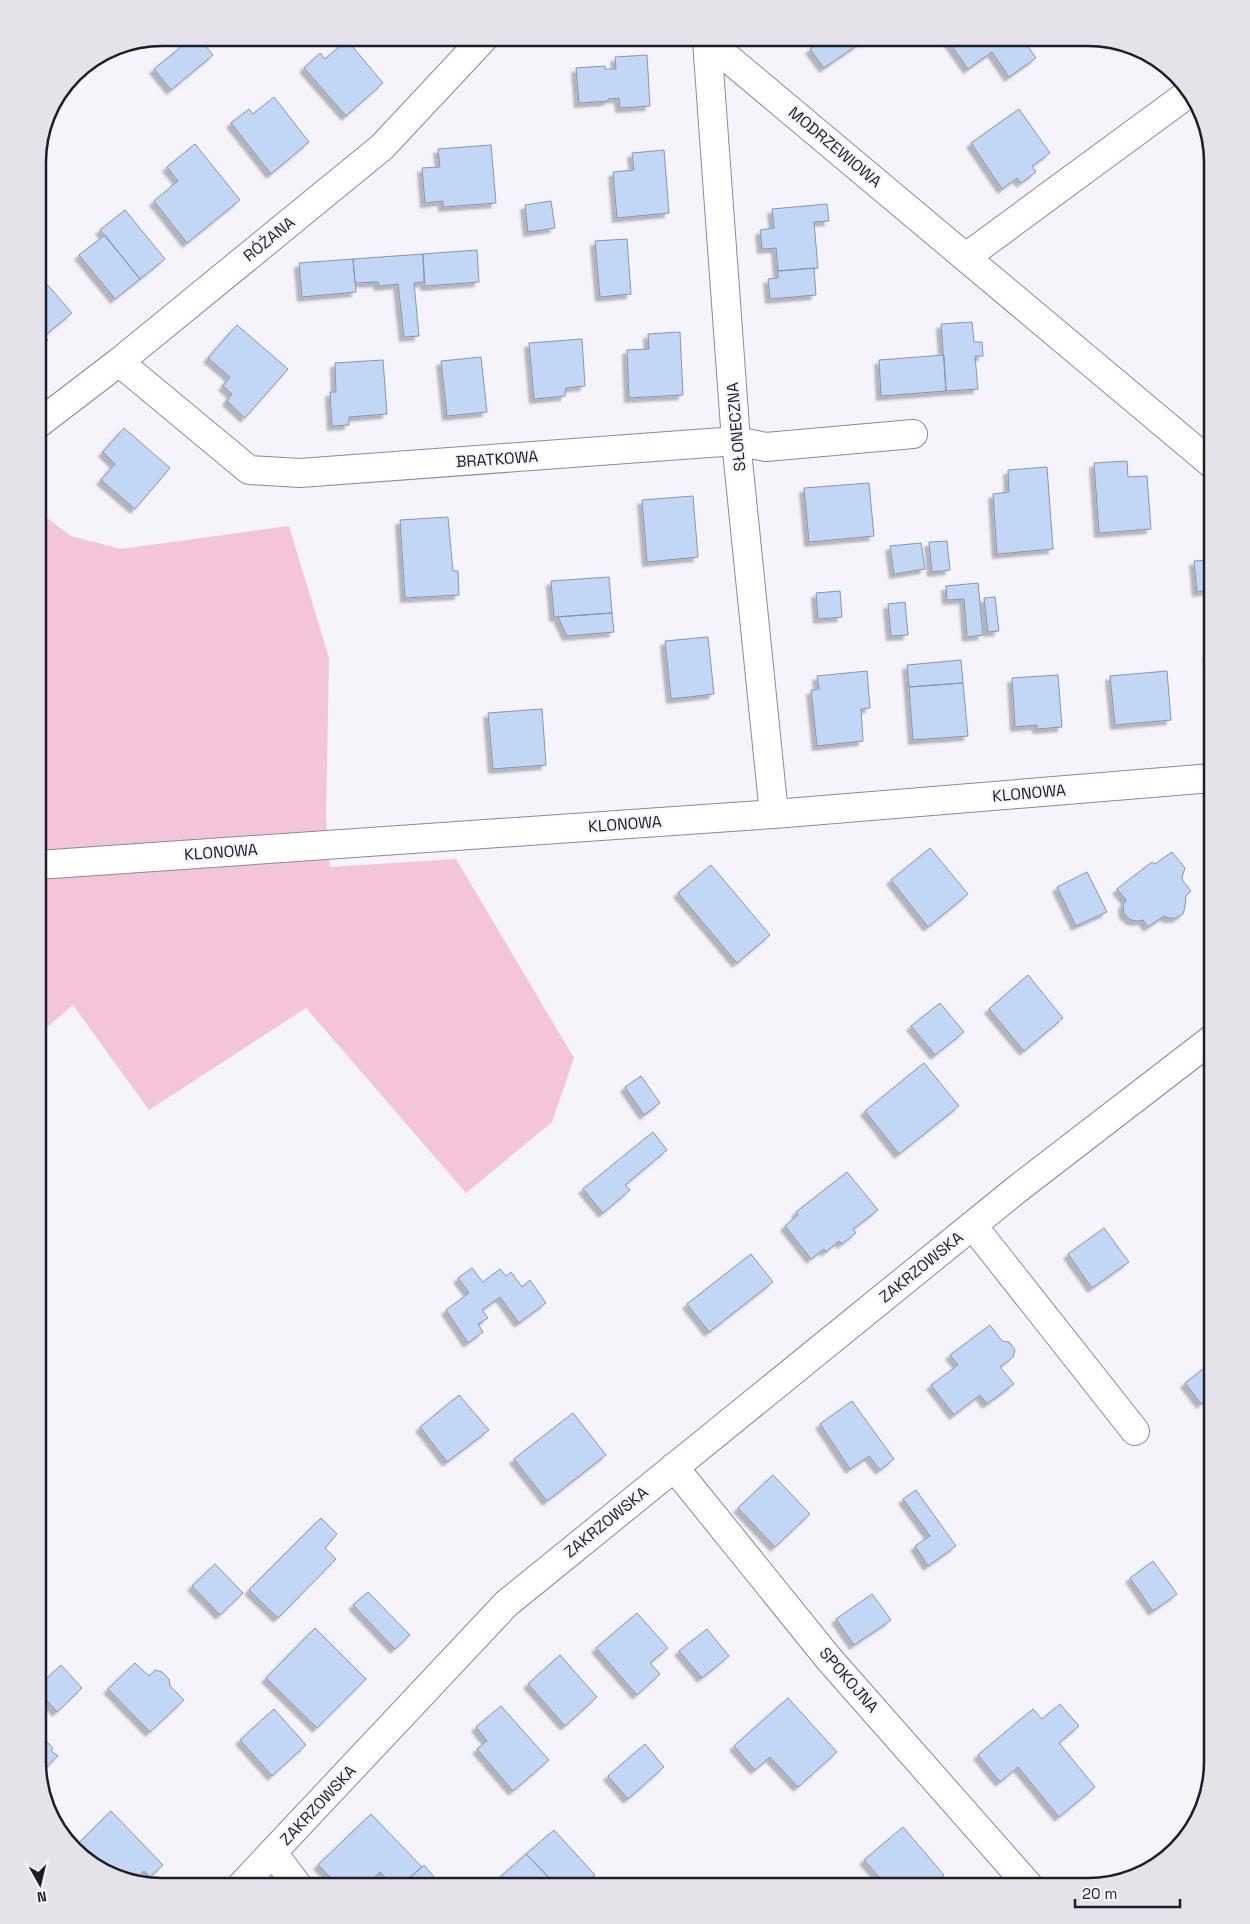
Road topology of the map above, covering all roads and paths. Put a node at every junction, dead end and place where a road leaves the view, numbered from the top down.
1 (477, 46) edge
2 (706, 46) edge
3 (713, 46) edge
4 (1183, 97) edge
5 (966, 257) junction
6 (119, 362) junction
7 (46, 418) edge
8 (913, 434) dead end
9 (736, 442) junction
10 (1204, 457) edge
11 (1204, 779) edge
12 (774, 814) junction
13 (46, 865) edge
14 (1204, 1045) edge
15 (973, 1226) junction
16 (1136, 1431) dead end
17 (674, 1467) junction
18 (272, 1853) junction
19 (249, 1878) edge
20 (292, 1878) edge
21 (1022, 1878) edge

1 - 6 street, RÓŻANA
2 - 9 street, SŁONECZNA
3 - 5 street, MODRZEWIOWA
4 - 5 street
5 - 10 street, MODRZEWIOWA
6 - 7 street, RÓŻANA
6 - 9 street, BRATKOWA
8 - 9 street, BRATKOWA
9 - 12 street, SŁONECZNA
11 - 12 street, KLONOWA
12 - 13 street, KLONOWA
14 - 15 street, ZAKRZOWSKA
15 - 16 street, ZAKRZOWSKA
15 - 17 street, ZAKRZOWSKA
17 - 18 street, ZAKRZOWSKA
17 - 21 street, SPOKOJNA
18 - 19 street, ZAKRZOWSKA
18 - 20 street, ZAKRZOWSKA

